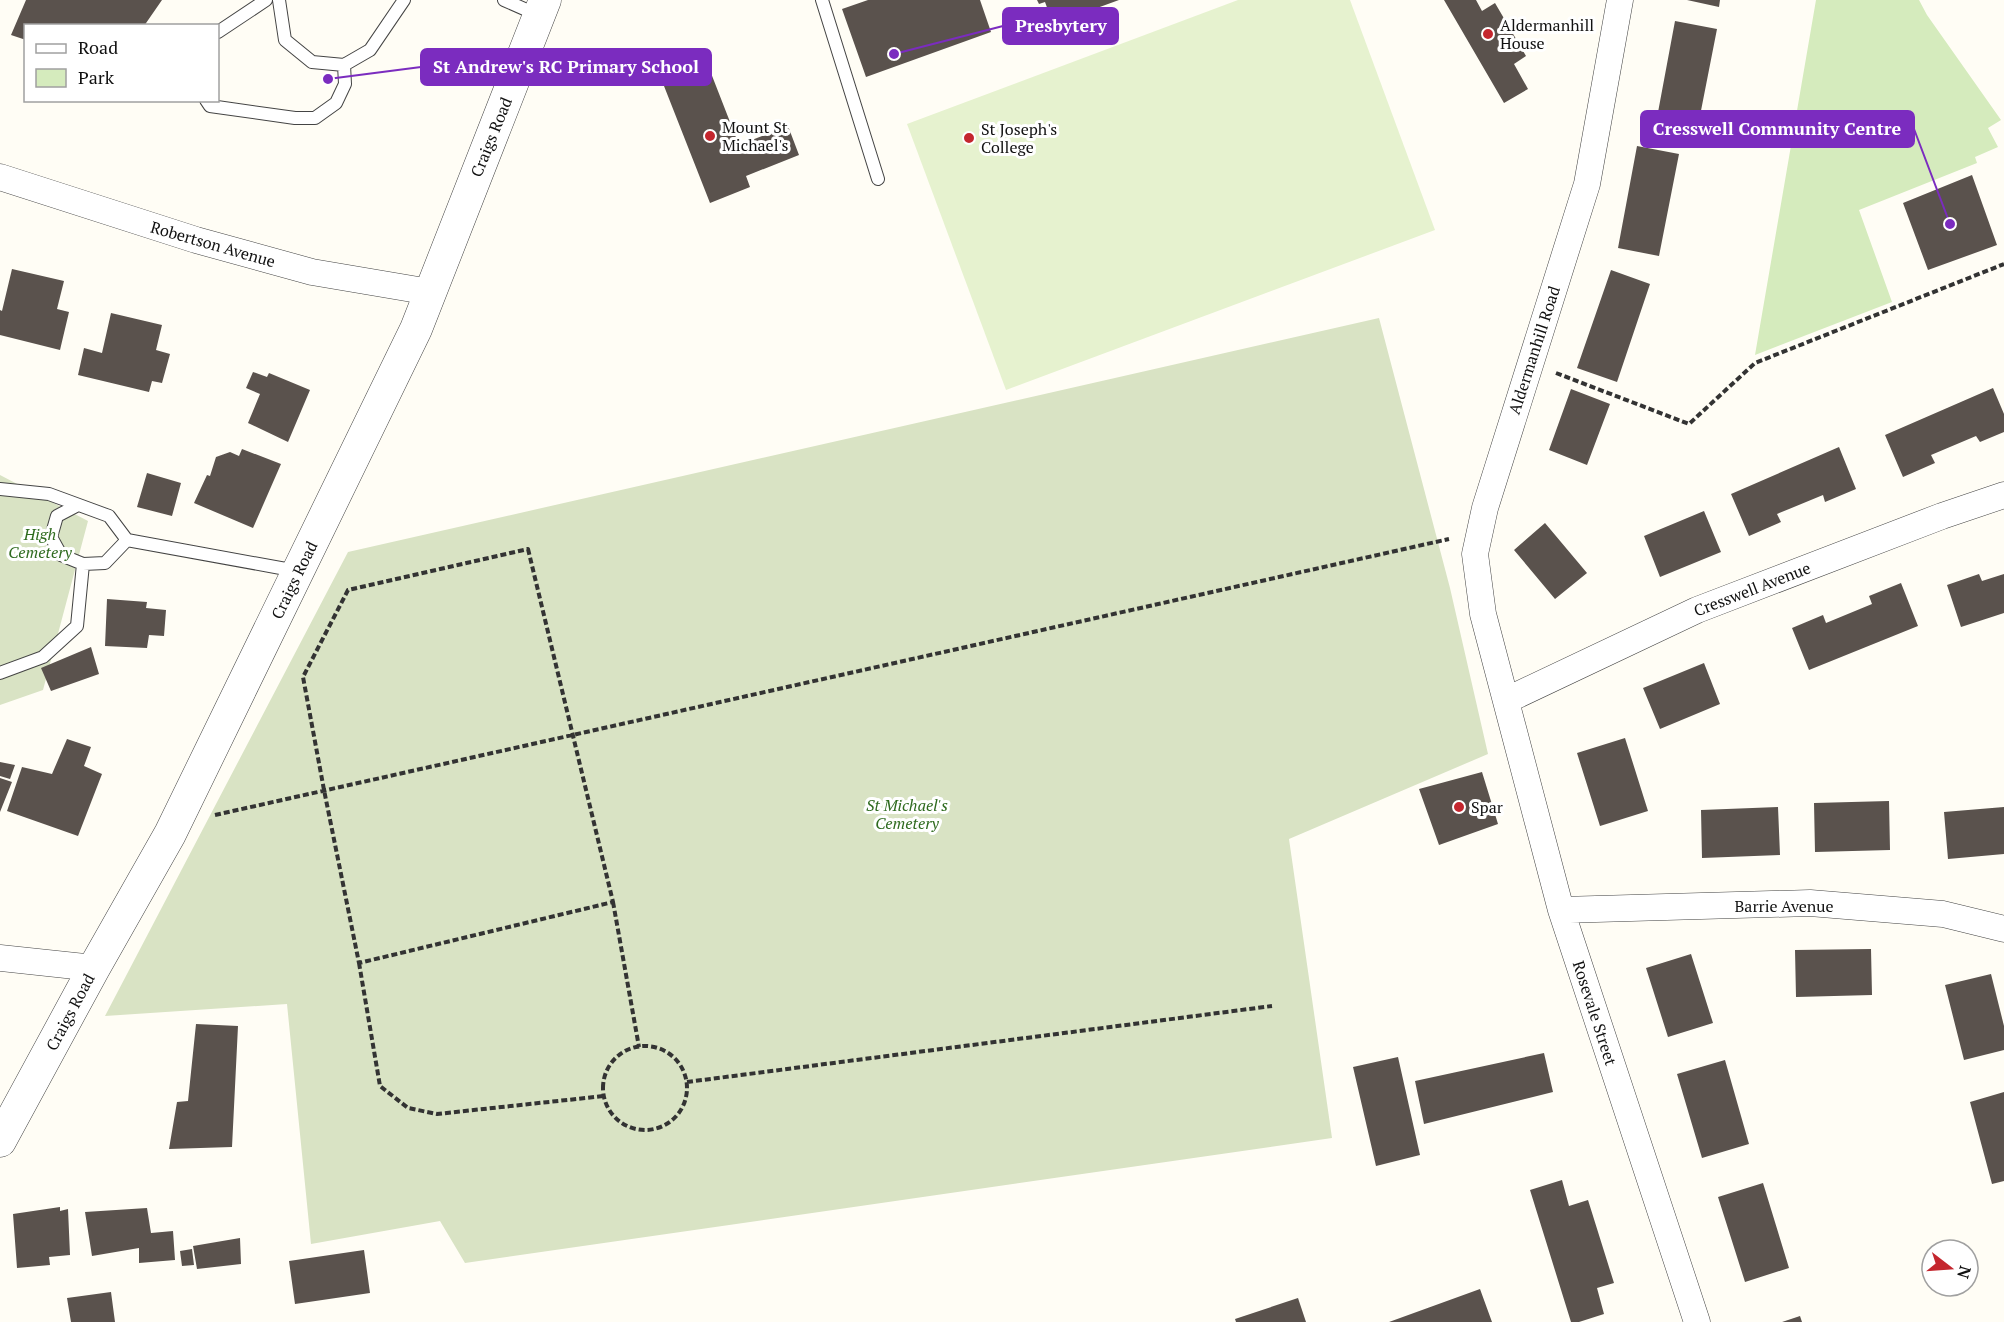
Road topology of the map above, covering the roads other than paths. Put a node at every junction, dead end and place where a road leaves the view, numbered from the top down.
1 (266, 0) edge
2 (279, 0) edge
3 (404, 0) edge
4 (504, 0) edge
5 (822, 0) edge
6 (1620, 0) edge
7 (542, 8) edge
8 (219, 31) edge
9 (344, 65) junction
10 (207, 102) edge
11 (0, 177) edge
12 (878, 179) dead end
13 (430, 292) junction
14 (0, 489) edge
15 (2004, 495) edge
16 (78, 505) junction
17 (127, 540) junction
18 (84, 564) junction
19 (298, 571) junction
20 (0, 673) edge
21 (1507, 700) junction
22 (1561, 910) junction
23 (2004, 928) edge
24 (0, 958) edge
25 (94, 968) junction
26 (0, 1141) edge
27 (1697, 1322) edge

1 - 8 lane
2 - 9 lane
3 - 9 lane
4 - 7 lane
5 - 12 lane
6 - 21 street, Aldermanhill Road
7 - 13 street, Craigs Road
9 - 10 lane
11 - 13 street, Robertson Avenue
13 - 19 street, Craigs Road
14 - 16 lane
15 - 21 street, Cresswell Avenue
16 - 17 lane
16 - 18 lane
17 - 18 lane
17 - 19 lane
18 - 20 lane
19 - 25 street, Craigs Road
21 - 22 street, Rosevale Street
22 - 23 street, Barrie Avenue
22 - 27 street, Rosevale Street
24 - 25 street
25 - 26 street, Craigs Road

